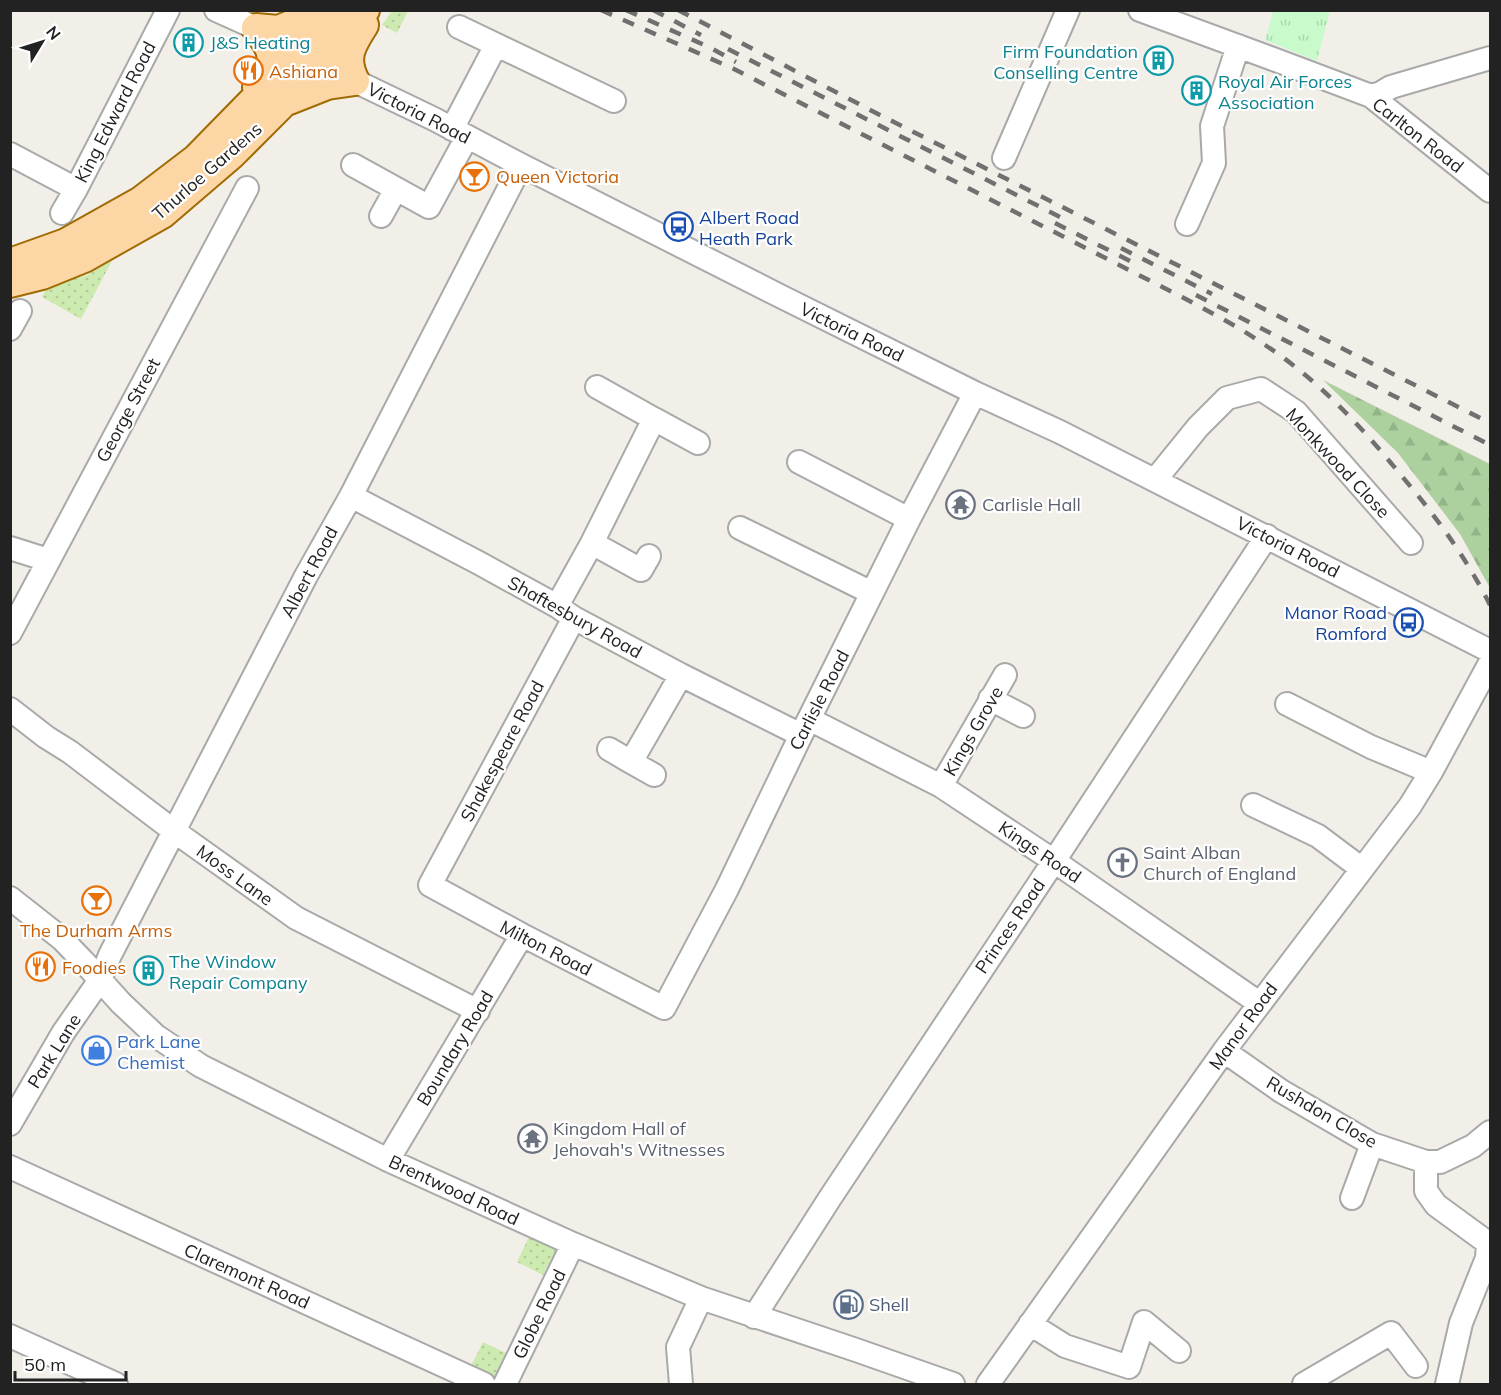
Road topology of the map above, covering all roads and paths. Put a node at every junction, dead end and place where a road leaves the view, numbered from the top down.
1 (168, 10) edge
2 (216, 10) edge
3 (318, 10) edge
4 (339, 10) edge
5 (365, 10) edge
6 (374, 10) edge
7 (1068, 10) edge
8 (1140, 10) edge
9 (459, 27) dead end
10 (256, 28) junction
11 (495, 45) junction
12 (1238, 46) junction
13 (310, 57) junction
14 (1491, 58) edge
15 (355, 81) junction
16 (1371, 96) junction
17 (285, 101) junction
18 (614, 101) dead end
19 (236, 118) junction
20 (460, 133) junction
21 (10, 154) edge
22 (1004, 158) dead end
23 (353, 165) dead end
24 (521, 165) junction
25 (76, 189) junction
26 (240, 189) dead end
27 (396, 189) junction
28 (1491, 191) edge
29 (62, 213) dead end
30 (381, 216) dead end
31 (1187, 224) dead end
32 (10, 263) edge
33 (10, 283) edge
34 (597, 387) dead end
35 (975, 393) junction
36 (654, 419) junction
37 (698, 443) dead end
38 (799, 462) dead end
39 (1155, 480) junction
40 (351, 495) junction
41 (909, 519) junction
42 (740, 528) dead end
43 (1267, 536) junction
44 (592, 543) junction
45 (1411, 543) dead end
46 (10, 548) edge
47 (649, 555) dead end
48 (48, 560) junction
49 (872, 593) junction
50 (566, 612) junction
51 (10, 633) edge
52 (1491, 651) edge
53 (1491, 663) edge
54 (681, 675) junction
55 (1005, 675) dead end
56 (990, 699) junction
57 (1287, 704) dead end
58 (10, 709) edge
59 (1023, 716) dead end
60 (805, 727) junction
61 (609, 749) dead end
62 (631, 762) junction
63 (1431, 772) junction
64 (654, 775) dead end
65 (941, 786) junction
66 (1253, 806) dead end
67 (174, 831) junction
68 (1054, 861) junction
69 (1362, 869) junction
70 (430, 885) joint
71 (10, 898) edge
72 (522, 935) junction
73 (100, 980) junction
74 (1259, 1003) junction
75 (664, 1008) joint
76 (478, 1011) junction
77 (1224, 1050) junction
78 (10, 1124) edge
79 (1491, 1132) edge
80 (1372, 1143) junction
81 (388, 1160) junction
82 (1426, 1162) junction
83 (10, 1167) edge
84 (1352, 1198) dead end
85 (573, 1244) junction
86 (701, 1298) junction
87 (754, 1317) junction
88 (1030, 1324) junction
89 (10, 1336) edge
90 (1179, 1351) dead end
91 (1416, 1366) dead end
92 (116, 1384) edge
93 (484, 1384) edge
94 (505, 1384) edge
95 (681, 1384) edge
96 (953, 1384) edge
97 (988, 1384) edge
98 (1304, 1384) edge
99 (1447, 1384) edge

1 - 25 street, King Edward Road
2 - 10 street, Victoria Road
3 - 10 main road
4 - 13 main road
5 - 13 main road
6 - 15 main road
7 - 22 street
8 - 12 street, Carlton Road
9 - 11 street
10 - 13 street, Victoria Road
10 - 19 main road
11 - 18 street
11 - 20 street
12 - 16 street, Carlton Road
12 - 31 street
13 - 15 street, Victoria Road
13 - 17 main road, Thurloe Gardens
13 - 19 main road, Thurloe Gardens
14 - 16 street
15 - 17 main road
15 - 20 street, Victoria Road
16 - 28 street, Carlton Road
17 - 33 main road, Thurloe Gardens
19 - 32 main road, Thurloe Gardens
20 - 24 street, Victoria Road
20 - 27 street
21 - 25 street
23 - 27 street
24 - 35 street, Victoria Road
24 - 40 street, Albert Road
25 - 29 street, King Edward Road
26 - 48 street, George Street
27 - 30 street
34 - 36 street
35 - 39 street, Victoria Road
35 - 41 street, Carlisle Road
36 - 37 street
36 - 44 street, Shakespeare Road
38 - 41 street
39 - 43 street, Victoria Road
39 - 45 street, Monkwood Close
40 - 50 street, Shaftesbury Road
40 - 67 street, Albert Road
41 - 49 street, Carlisle Road
42 - 49 street
43 - 52 street, Victoria Road
43 - 68 street, Princes Road
44 - 47 street
44 - 50 street, Shakespeare Road
46 - 48 street
48 - 51 street, George Street
49 - 60 street, Carlisle Road
50 - 54 street, Shaftesbury Road
50 - 70 street, Shakespeare Road
53 - 63 street, Manor Road
54 - 60 street, Shaftesbury Road
54 - 62 street
55 - 56 street, Kings Grove
56 - 59 street
56 - 65 street, Kings Grove
57 - 63 street
58 - 67 street, Moss Lane
60 - 65 street, Kings Road
60 - 75 street, Carlisle Road
61 - 62 street
62 - 64 street
63 - 69 street, Manor Road
65 - 68 street, Kings Road
66 - 69 street
67 - 73 street, Albert Road
67 - 76 street, Moss Lane
68 - 74 street, Kings Road
68 - 87 street, Princes Road
69 - 74 street, Manor Road
70 - 72 street, Milton Road
71 - 73 street, Brentwood Road
72 - 75 street, Milton Road
72 - 76 street, Boundary Road
73 - 78 street, Park Lane
73 - 81 street, Brentwood Road
74 - 77 street, Manor Road
76 - 81 street, Boundary Road
77 - 80 street, Rushdon Close
77 - 88 street, Manor Road
79 - 82 street
80 - 82 street, Rushdon Close
80 - 84 street
81 - 85 street, Brentwood Road
82 - 99 street
83 - 93 street, Claremont Road
85 - 86 street, Brentwood Road
85 - 94 street, Globe Road
86 - 87 street, Brentwood Road
86 - 95 street
87 - 96 street, Brentwood Road
88 - 90 street
88 - 97 street, Manor Road
89 - 92 street
91 - 98 street

